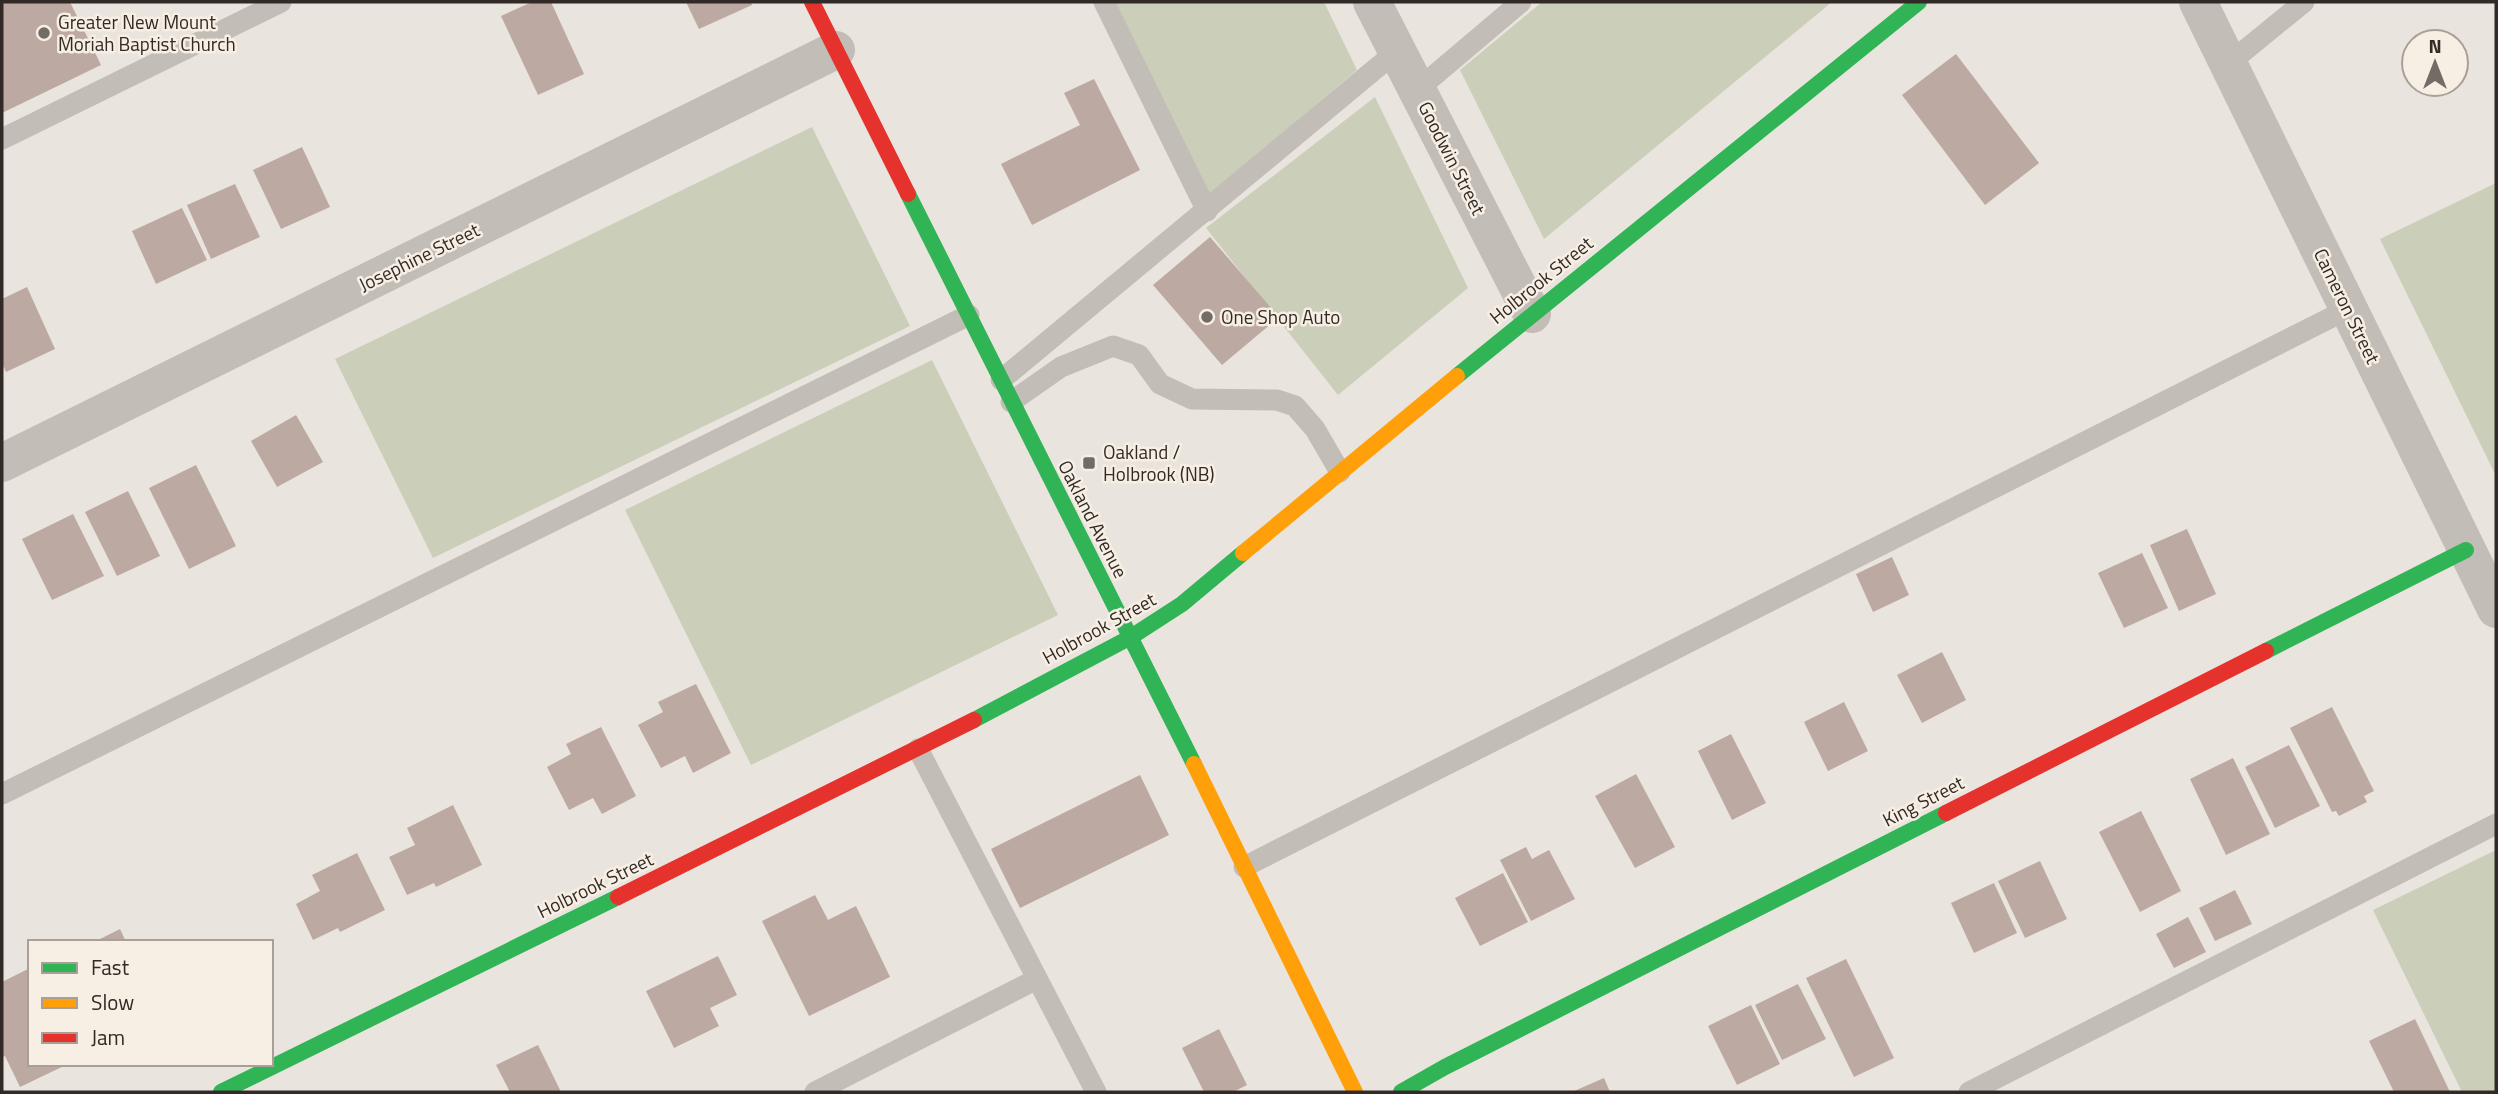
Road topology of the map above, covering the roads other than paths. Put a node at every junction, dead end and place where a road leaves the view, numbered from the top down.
1 (281, 2) edge
2 (812, 2) edge
3 (1104, 2) edge
4 (1372, 2) edge
5 (1521, 2) edge
6 (1919, 2) edge
7 (2198, 2) edge
8 (2304, 2) edge
9 (836, 50) junction
10 (1397, 51) junction
11 (2228, 64) junction
12 (1417, 90) junction
13 (2, 139) edge
14 (1207, 211) junction
15 (2348, 309) junction
16 (1532, 314) junction
17 (969, 315) junction
18 (1001, 380) junction
19 (1011, 402) junction
20 (2, 464) edge
21 (1340, 472) junction
22 (2466, 550) junction
23 (2496, 609) edge
24 (1131, 638) junction
25 (918, 750) junction
26 (2, 794) edge
27 (2496, 824) edge
28 (1244, 867) junction
29 (1037, 979) junction
30 (221, 1092) edge
31 (815, 1092) edge
32 (1096, 1092) edge
33 (1355, 1092) edge
34 (1401, 1092) edge
35 (1969, 1092) edge

1 - 13 lane
2 - 9 street, Oakland Avenue
3 - 14 lane
4 - 10 street, Goodwin Street
5 - 12 lane
6 - 16 street, Holbrook Street
7 - 11 street, Cameron Street
8 - 11 lane
9 - 17 street, Oakland Avenue
9 - 20 street, Josephine Street
10 - 12 street, Goodwin Street
10 - 14 lane
11 - 15 street, Cameron Street
12 - 16 street, Goodwin Street
14 - 18 lane
15 - 22 street, Cameron Street
15 - 28 lane
16 - 21 street, Holbrook Street
17 - 18 street, Oakland Avenue
17 - 26 lane
18 - 19 street, Oakland Avenue
19 - 21 lane
19 - 24 street, Oakland Avenue
21 - 24 street, Holbrook Street
22 - 23 street, Cameron Street
22 - 34 street, King Street
24 - 25 street, Holbrook Street
24 - 28 street, Oakland Avenue
25 - 29 lane
25 - 30 street, Holbrook Street
27 - 35 lane
28 - 33 street, Oakland Avenue
29 - 31 lane
29 - 32 lane

